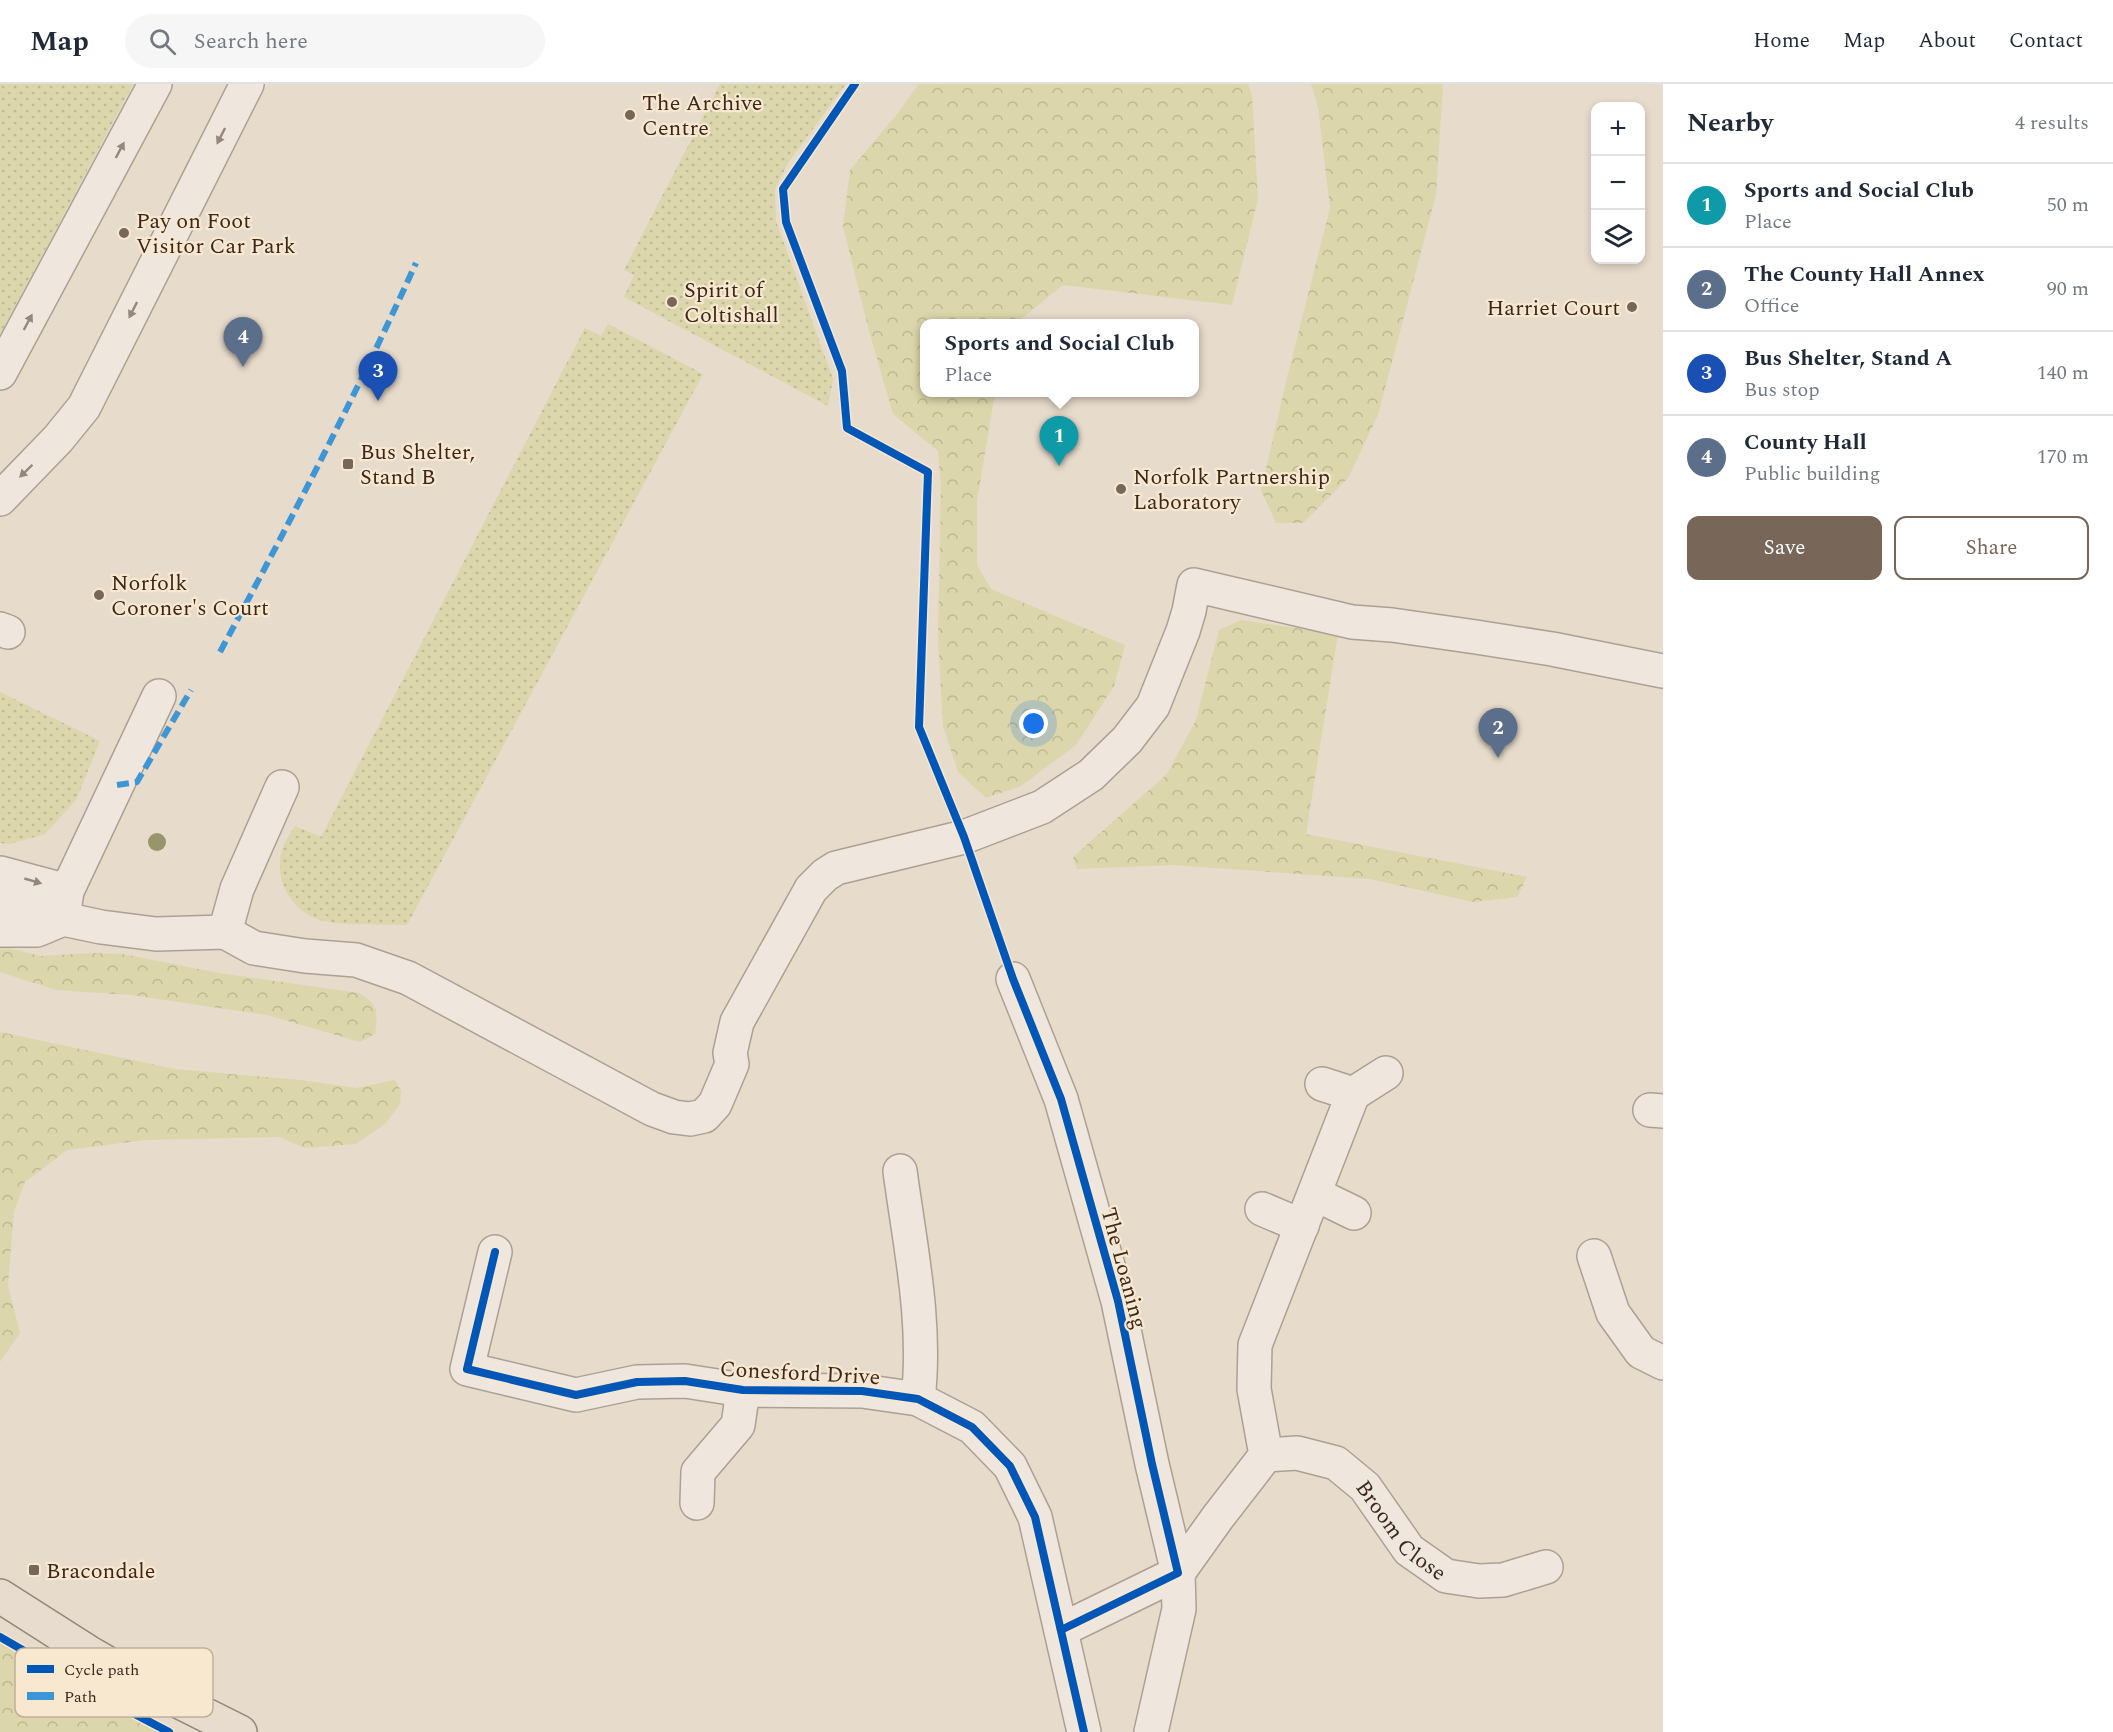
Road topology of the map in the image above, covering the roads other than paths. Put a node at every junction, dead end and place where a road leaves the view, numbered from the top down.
1 (155, 84) edge
2 (247, 84) edge
3 (0, 373) edge
4 (0, 499) edge
5 (1663, 671) edge
6 (159, 696) dead end
7 (282, 787) dead end
8 (0, 873) edge
9 (0, 901) edge
10 (65, 905) junction
11 (0, 916) edge
12 (0, 930) edge
13 (225, 932) junction
14 (1013, 979) dead end
15 (1386, 1073) dead end
16 (1322, 1084) dead end
17 (1353, 1094) junction
18 (900, 1171) dead end
19 (1316, 1194) junction
20 (1262, 1209) dead end
21 (1354, 1213) dead end
22 (1302, 1226) junction
23 (495, 1252) dead end
24 (1593, 1256) dead end
25 (1663, 1363) edge
26 (743, 1390) junction
27 (918, 1399) junction
28 (1266, 1455) junction
29 (697, 1503) dead end
30 (1546, 1566) dead end
31 (1178, 1573) junction
32 (0, 1596) edge
33 (1061, 1630) junction
34 (82, 1648) edge
35 (210, 1717) edge
36 (240, 1732) edge
37 (1084, 1732) edge
38 (1151, 1732) edge

3 -> 1 street
2 -> 4 street
5 - 13 street
6 - 10 street
7 - 13 street
8 -> 10 street
9 - 10 street
10 - 11 street
10 - 12 street
10 - 13 street
14 - 31 street, The Loaning
15 - 17 street
16 - 17 street
17 - 19 street
18 - 27 street
19 - 21 street
19 - 22 street
20 - 22 street
22 - 28 street
23 - 26 street, Conesford Drive
24 - 25 street
26 - 27 street, Conesford Drive
26 - 29 street, Conesford Drive
27 - 33 street, Conesford Drive
28 - 30 street, Broom Close
28 - 31 street
31 - 33 street
31 - 38 street
32 - 34 main road
33 - 37 street, Conesford Drive
35 - 36 main road

